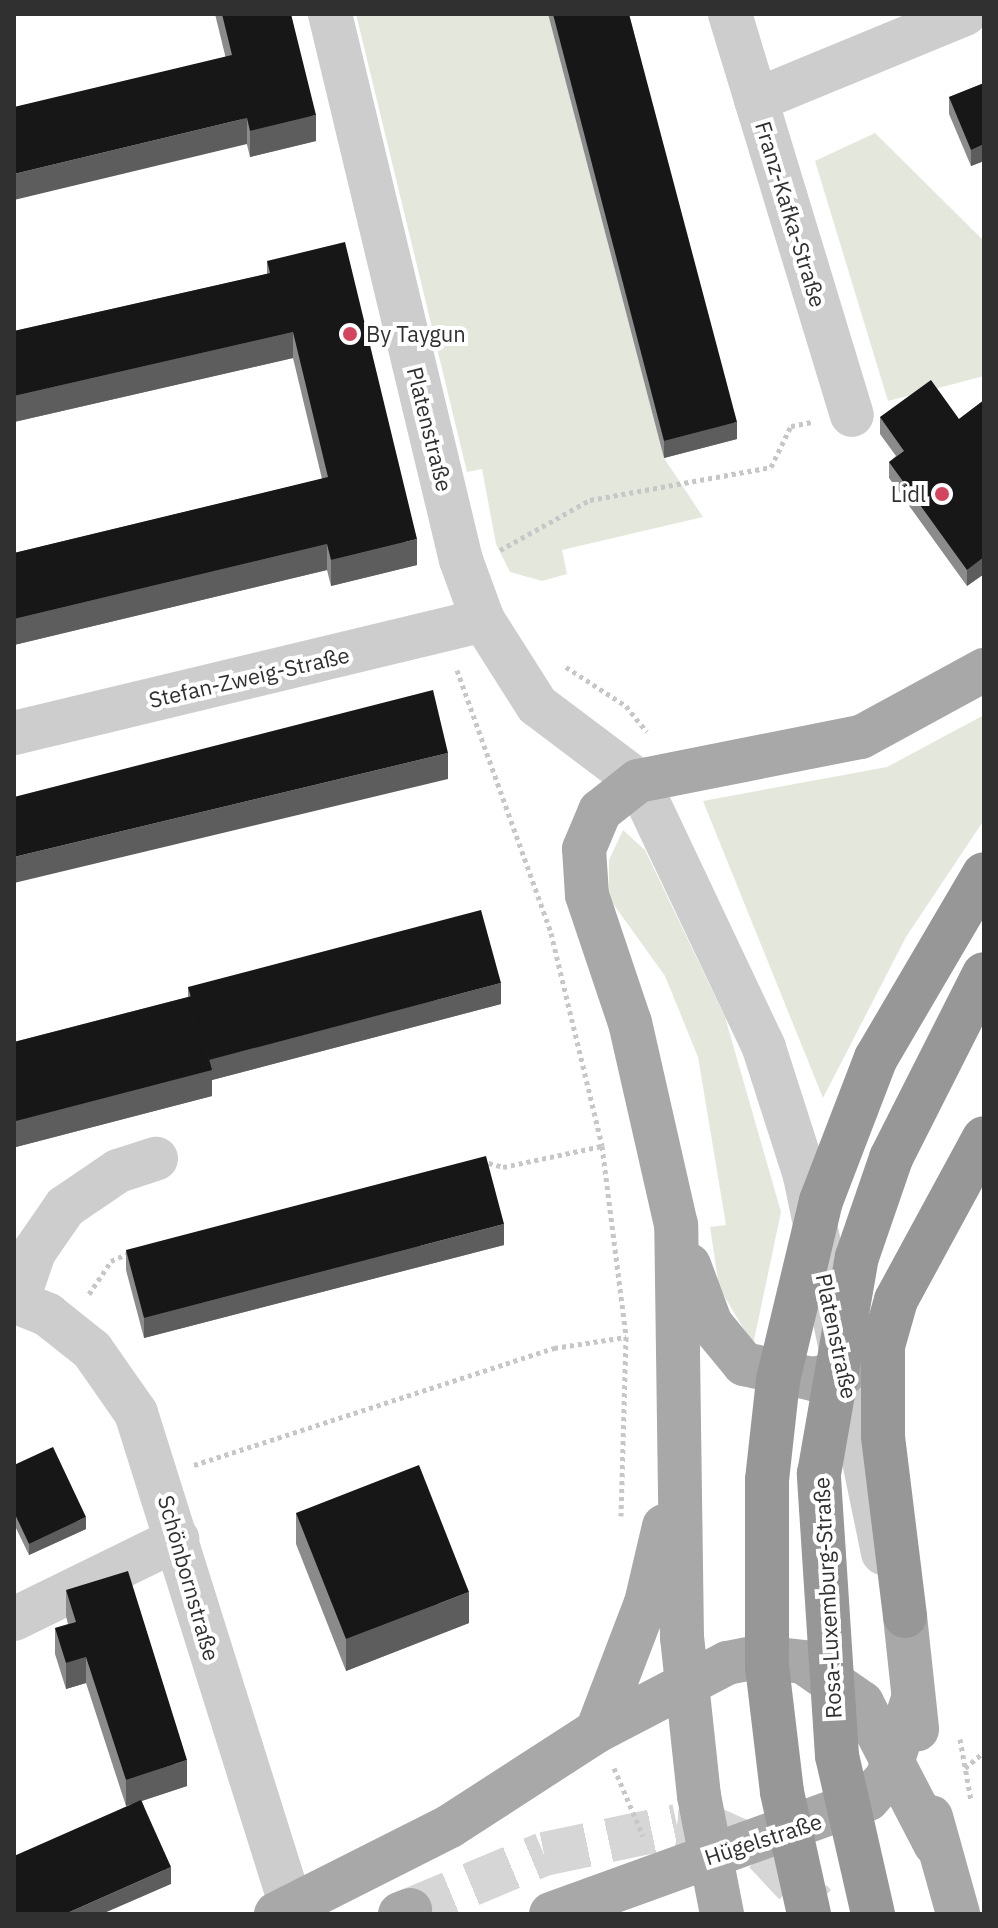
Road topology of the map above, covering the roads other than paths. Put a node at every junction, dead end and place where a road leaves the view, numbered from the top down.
1 (330, 14) edge
2 (730, 14) edge
3 (965, 14) edge
4 (756, 100) junction
5 (852, 415) road end
6 (483, 620) junction
7 (984, 670) edge
8 (14, 733) edge
9 (646, 761) junction
10 (984, 874) edge
11 (984, 974) edge
12 (984, 1138) edge
13 (159, 1170) dead end
14 (676, 1225) junction
15 (19, 1294) edge
16 (883, 1346) junction
17 (845, 1372) junction
18 (679, 1465) junction
19 (177, 1539) junction
20 (905, 1616) junction
21 (14, 1619) edge
22 (685, 1685) junction
23 (913, 1699) junction
24 (602, 1742) junction
25 (895, 1759) junction
26 (935, 1844) junction
27 (709, 1856) junction
28 (283, 1910) edge
29 (551, 1914) edge
30 (722, 1914) edge
31 (809, 1914) edge
32 (873, 1914) edge
33 (958, 1914) edge

1 - 6 street, Platenstraße
2 - 4 street, Franz-Kafka-Straße
3 - 4 street
4 - 5 street, Franz-Kafka-Straße
6 - 8 street, Stefan-Zweig-Straße
6 - 9 street, Platenstraße
7 - 9 main road
9 - 14 main road
9 - 17 street, Platenstraße
10 - 31 highway, bridge
11 - 32 highway, Rosa-Luxemburg-Straße, bridge
12 - 16 highway
13 - 15 street
14 - 17 main road
14 - 18 main road
15 - 19 street, Schönbornstraße
16 - 17 highway
16 - 20 highway
17 - 20 street, Platenstraße
18 - 22 main road
18 - 24 main road
19 - 21 street
19 - 28 street, Schönbornstraße
20 - 23 main road, Platenstraße
22 - 24 main road
22 - 25 main road
22 - 27 main road
23 - 25 main road, Hügelstraße
23 - 26 main road, Platenstraße
24 - 28 main road
25 - 26 main road
25 - 27 main road, Hügelstraße
26 - 33 main road, Platenstraße
27 - 29 main road, Hügelstraße
27 - 30 main road

